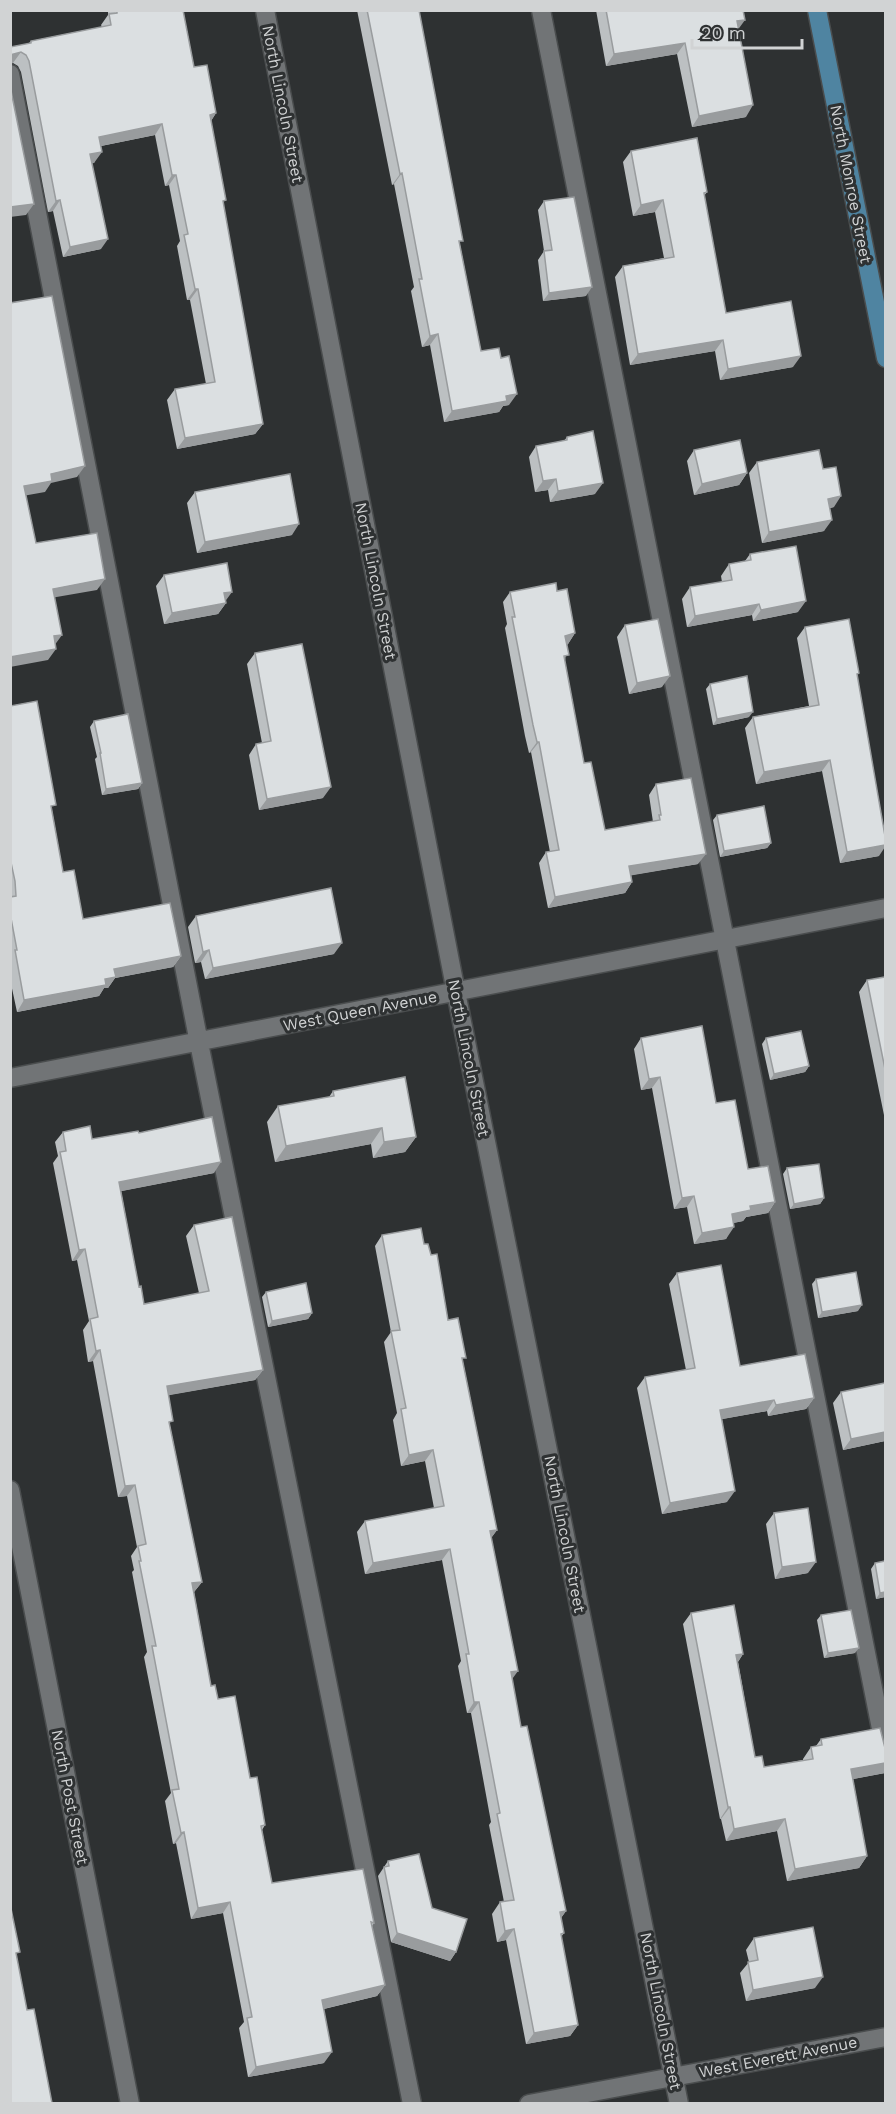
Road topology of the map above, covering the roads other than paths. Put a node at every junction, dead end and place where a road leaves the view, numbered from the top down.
1 (265, 10) edge
2 (541, 10) edge
3 (817, 10) edge
4 (10, 74) edge
5 (885, 358) edge
6 (885, 908) edge
7 (726, 939) junction
8 (456, 993) junction
9 (199, 1043) junction
10 (10, 1078) edge
11 (10, 1490) edge
12 (885, 1754) edge
13 (885, 2037) edge
14 (674, 2076) junction
15 (130, 2103) edge
16 (412, 2103) edge
17 (529, 2103) edge
18 (679, 2103) edge

1 - 8 street, North Lincoln Street
2 - 7 street
3 - 5 main road, North Monroe Street
4 - 9 street
6 - 7 street, West Queen Avenue
7 - 8 street, West Queen Avenue
7 - 12 street
8 - 9 street, West Queen Avenue
8 - 14 street, North Lincoln Street
9 - 10 street, West Queen Avenue
9 - 16 street
11 - 15 street, North Post Street
13 - 14 street, West Everett Avenue
14 - 17 street, West Everett Avenue
14 - 18 street, North Lincoln Street

